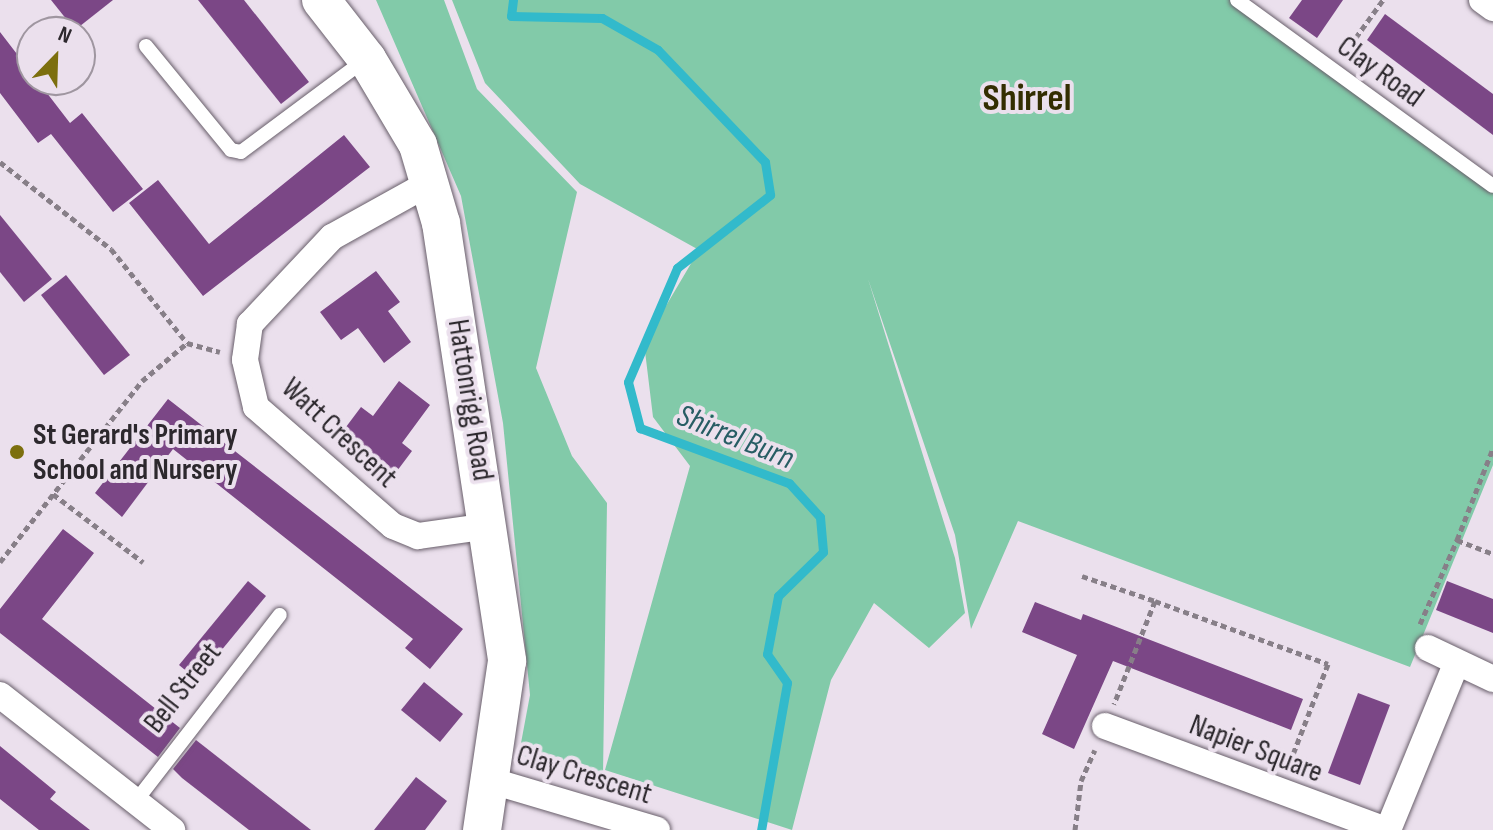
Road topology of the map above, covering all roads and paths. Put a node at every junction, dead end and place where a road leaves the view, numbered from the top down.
1 (321, 0) edge
2 (1237, 0) edge
3 (1383, 0) edge
4 (1482, 0) edge
5 (1493, 8) edge
6 (146, 46) dead end
7 (1341, 58) dead end
8 (367, 59) junction
9 (0, 162) edge
10 (431, 182) junction
11 (1493, 186) edge
12 (187, 343) junction
13 (245, 360) junction
14 (1493, 448) edge
15 (53, 494) junction
16 (489, 526) junction
17 (1457, 540) junction
18 (1493, 554) edge
19 (0, 562) edge
20 (143, 562) dead end
21 (1082, 576) dead end
22 (1155, 601) junction
23 (280, 615) dead end
24 (1428, 648) joint
25 (1456, 664) junction
26 (1493, 679) edge
27 (0, 695) edge
28 (1105, 726) junction
29 (492, 781) junction
30 (1278, 793) junction
31 (136, 801) junction
32 (172, 830) edge
33 (482, 830) edge
34 (657, 830) edge
35 (1075, 830) edge
36 (1387, 830) edge

1 - 8 street, Hattonrigg Road
2 - 11 lane, Clay Road
3 - 7 path
4 - 5 street
6 - 8 lane
8 - 10 street, Hattonrigg Road
9 - 12 path
10 - 13 street, Watt Crescent
10 - 16 street, Hattonrigg Road
12 - 13 path
12 - 15 path
13 - 16 street, Watt Crescent
14 - 17 path
15 - 19 path
15 - 20 path
16 - 29 street, Hattonrigg Road
17 - 18 path
17 - 24 path
21 - 22 path
22 - 28 path
22 - 30 path
23 - 31 lane, Bell Street
24 - 25 street
25 - 26 street
25 - 36 street, Napier Square
27 - 31 street
28 - 30 street, Napier Square
28 - 35 path
29 - 33 street, Hattonrigg Road
29 - 34 street, Clay Crescent
30 - 36 street, Napier Square
31 - 32 street

